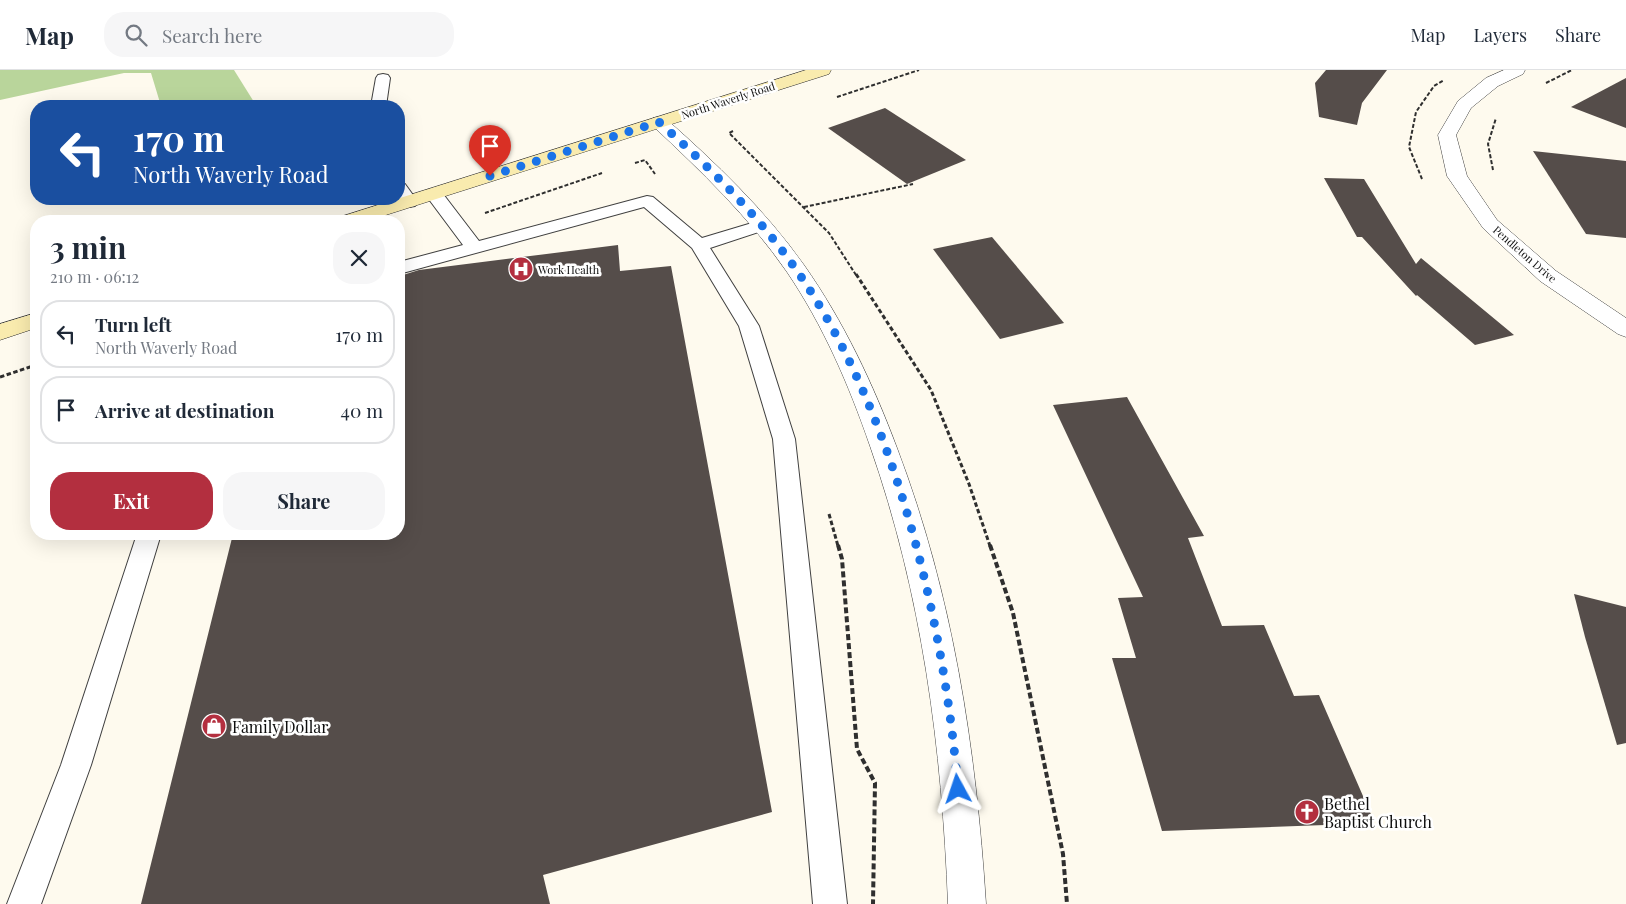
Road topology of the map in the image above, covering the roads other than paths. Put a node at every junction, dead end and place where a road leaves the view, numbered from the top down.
1 (823, 70) edge
2 (1517, 70) edge
3 (383, 78) dead end
4 (379, 100) edge
5 (659, 122) junction
6 (434, 194) junction
7 (405, 195) edge
8 (382, 205) edge
9 (360, 215) edge
10 (762, 225) junction
11 (698, 245) junction
12 (474, 247) junction
13 (405, 266) edge
14 (30, 322) edge
15 (1626, 329) edge
16 (0, 332) edge
17 (147, 540) edge
18 (24, 904) edge
19 (830, 904) edge
20 (967, 904) edge

1 - 5 main road, North Waverly Road
2 - 15 street, Pendleton Drive
3 - 4 lane
5 - 6 main road, North Waverly Road
5 - 10 street
6 - 7 main road, North Waverly Road
6 - 12 lane
8 - 9 main road, North Waverly Road
10 - 11 lane
10 - 20 street
11 - 12 lane
11 - 19 lane
12 - 13 lane
14 - 16 main road
17 - 18 lane

